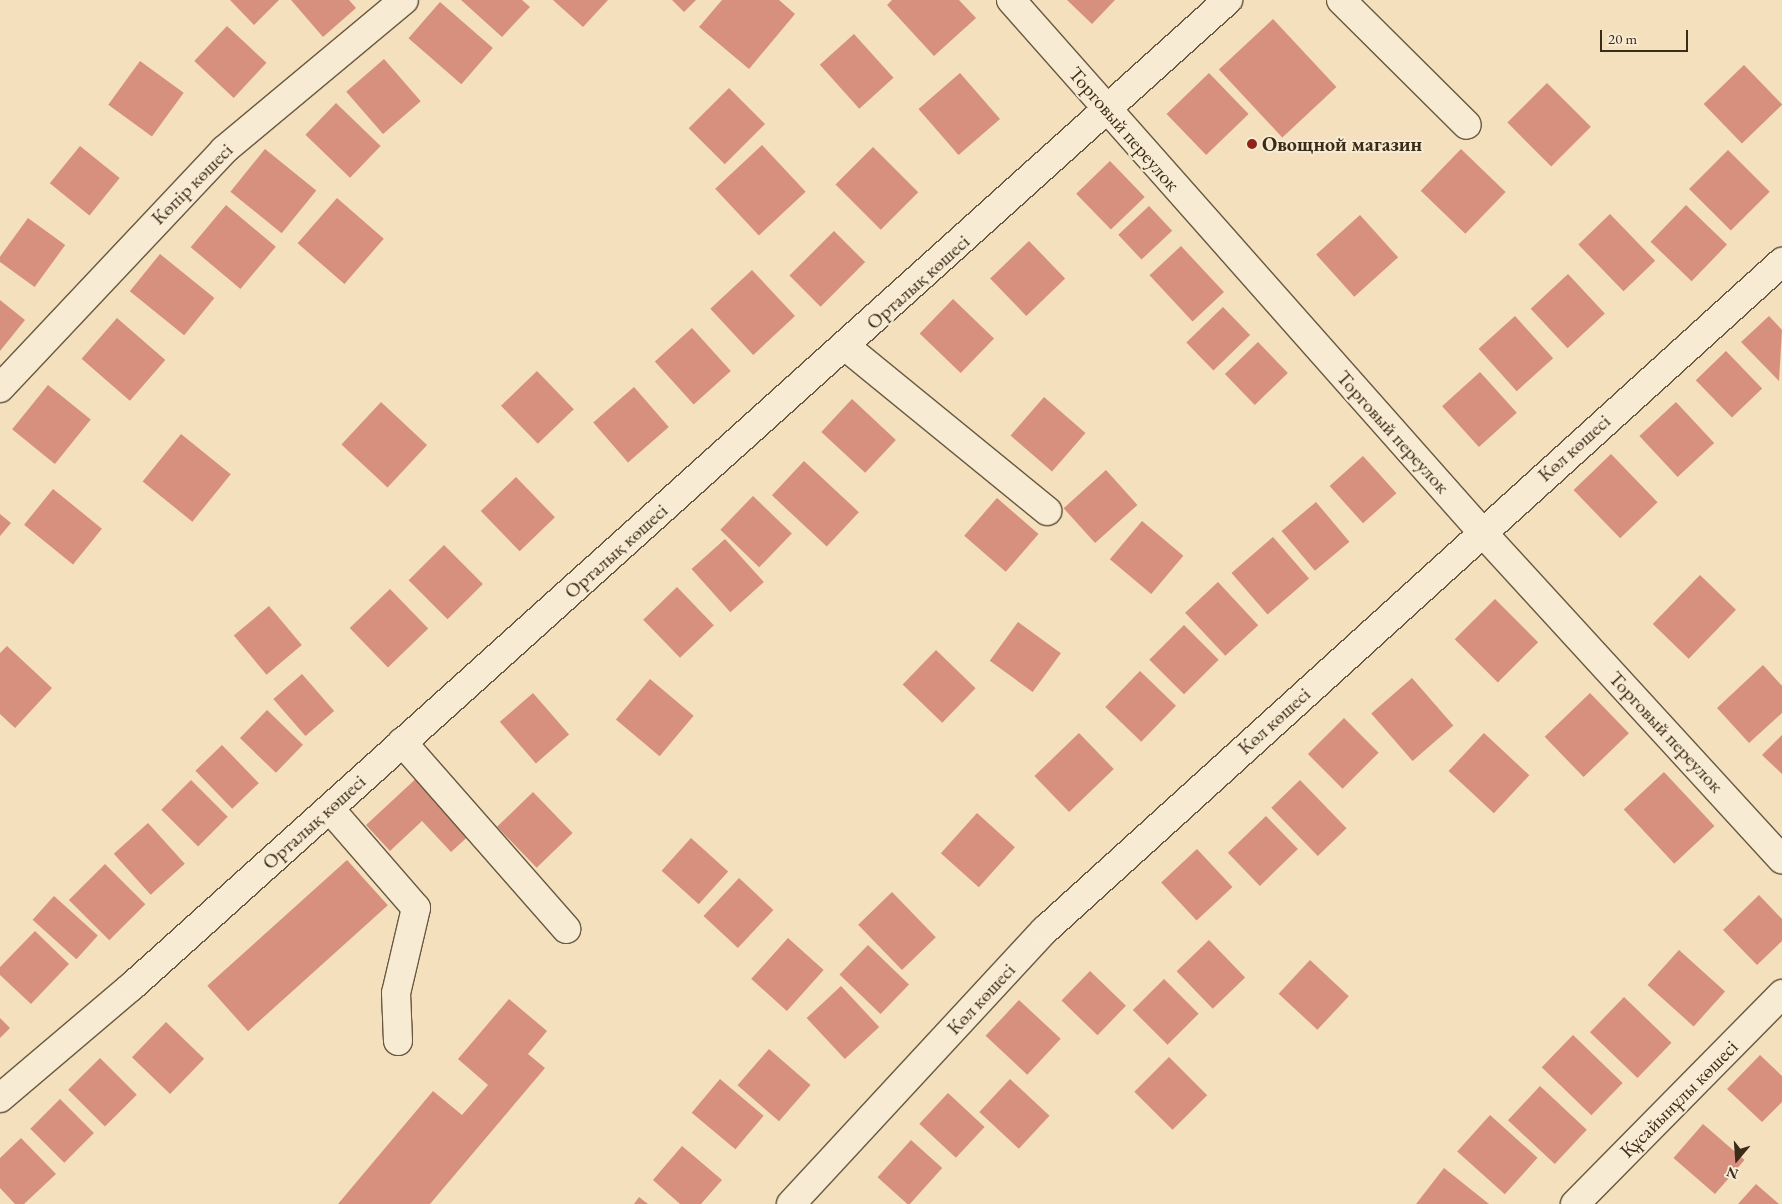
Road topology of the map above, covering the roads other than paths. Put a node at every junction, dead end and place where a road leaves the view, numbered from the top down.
1 (404, 0) edge
2 (1011, 0) edge
3 (1228, 0) edge
4 (1341, 0) edge
5 (1108, 111) junction
6 (1467, 125) dead end
7 (1782, 262) edge
8 (845, 346) junction
9 (0, 388) edge
10 (1047, 511) dead end
11 (1482, 532) junction
12 (402, 742) junction
13 (330, 809) junction
14 (1782, 859) edge
15 (566, 930) dead end
16 (1782, 994) edge
17 (398, 1042) dead end
18 (0, 1098) edge
19 (791, 1204) edge
20 (1575, 1204) edge

1 - 9 street, Көпір көшесі
2 - 5 street, Торговый переулок
3 - 5 street, Орталық көшесі
4 - 6 street
5 - 8 street, Орталық көшесі
5 - 11 street, Торговый переулок
7 - 11 street, Көл көшесі
8 - 10 street
8 - 12 street, Орталық көшесі
11 - 14 street, Торговый переулок
11 - 19 street, Көл көшесі
12 - 13 street, Орталық көшесі
12 - 15 street
13 - 17 street
13 - 18 street, Орталық көшесі
16 - 20 street, Құсайынұлы көшесі

